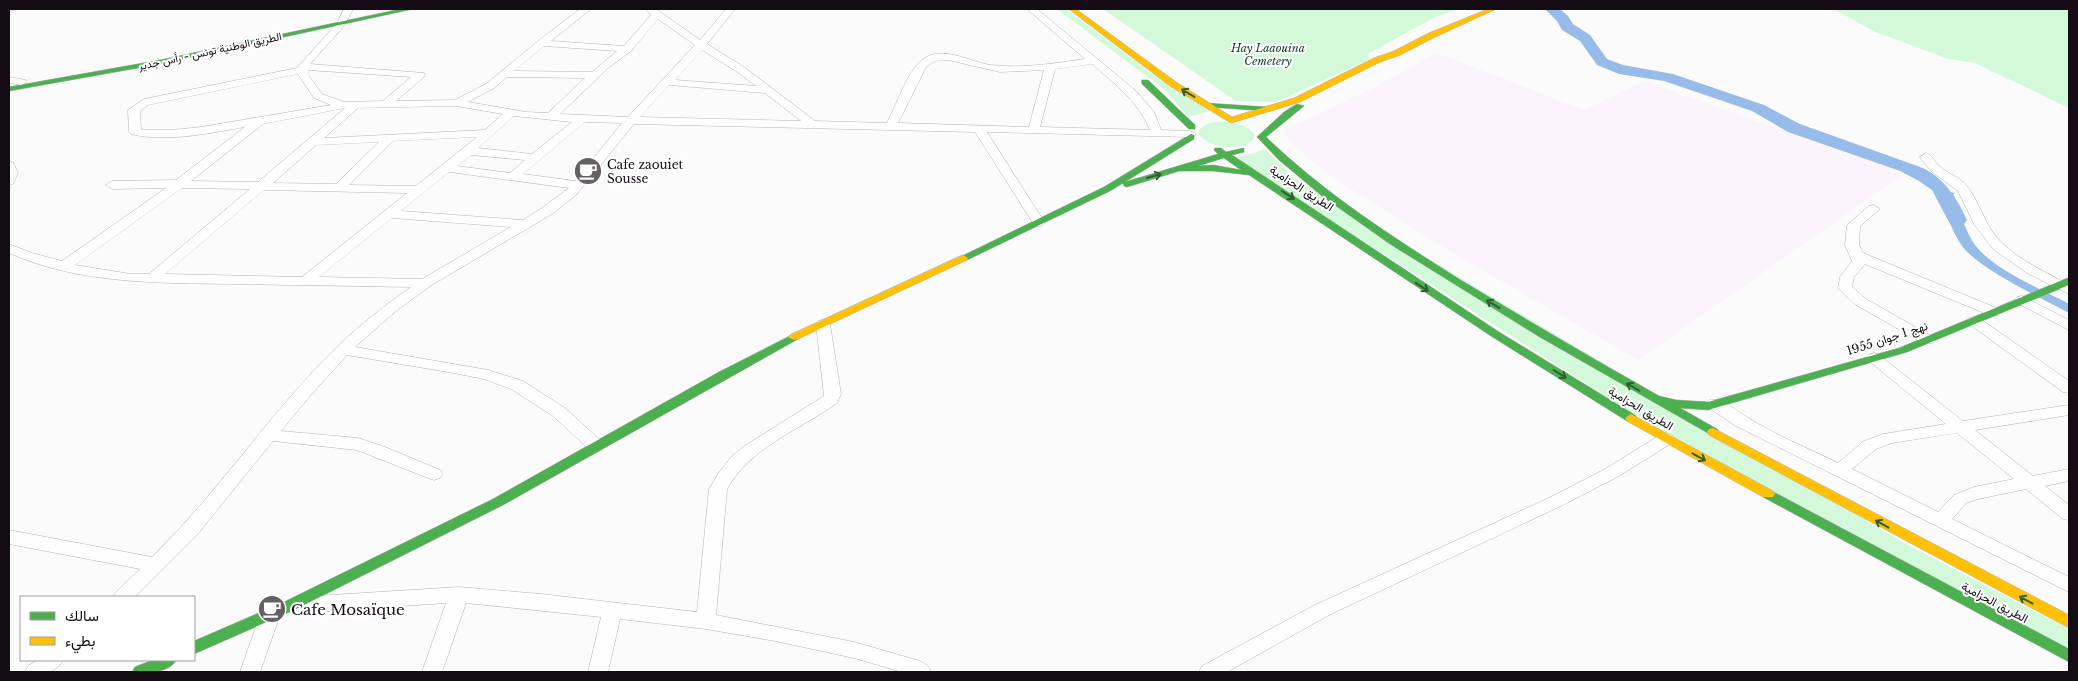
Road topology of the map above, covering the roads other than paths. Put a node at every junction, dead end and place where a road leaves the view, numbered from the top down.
1 (388, 9) edge
2 (410, 9) edge
3 (586, 9) edge
4 (731, 9) edge
5 (1032, 9) edge
6 (1072, 9) edge
7 (1493, 9) edge
8 (653, 12) edge
9 (344, 17) edge
10 (541, 43) junction
11 (701, 44) junction
12 (1074, 46) junction
13 (627, 49) junction
14 (1397, 53) junction
15 (1095, 61) junction
16 (1054, 65) junction
17 (302, 68) junction
18 (504, 74) junction
19 (595, 75) junction
20 (1138, 76) dead end
21 (9, 80) edge
22 (22, 82) junction
23 (664, 82) junction
24 (9, 84) edge
25 (9, 90) edge
26 (765, 90) junction
27 (456, 103) junction
28 (386, 104) junction
29 (351, 105) junction
30 (1208, 105) junction
31 (1267, 109) junction
32 (512, 113) junction
33 (551, 117) junction
34 (582, 119) junction
35 (631, 120) junction
36 (1230, 120) junction
37 (260, 121) junction
38 (813, 125) junction
39 (892, 125) junction
40 (978, 128) junction
41 (1034, 129) junction
42 (1257, 132) junction
43 (489, 133) junction
44 (1157, 133) junction
45 (1191, 133) junction
46 (390, 138) junction
47 (314, 142) junction
48 (1213, 149) junction
49 (468, 151) junction
50 (1926, 157) dead end
51 (535, 158) junction
52 (9, 165) edge
53 (445, 168) junction
54 (1180, 169) junction
55 (513, 176) junction
56 (1261, 177) junction
57 (9, 181) edge
58 (178, 184) junction
59 (112, 185) dead end
60 (578, 185) junction
61 (263, 186) junction
62 (339, 188) junction
63 (1108, 189) junction
64 (417, 190) junction
65 (1874, 209) dead end
66 (388, 214) junction
67 (1039, 223) junction
68 (524, 224) junction
69 (9, 248) edge
70 (1858, 256) junction
71 (64, 266) junction
72 (153, 278) junction
73 (305, 281) junction
74 (425, 283) junction
75 (2061, 286) edge
76 (2027, 298) junction
77 (1994, 312) junction
78 (1974, 321) junction
79 (823, 324) junction
80 (2069, 326) edge
81 (1928, 340) junction
82 (343, 350) junction
83 (1874, 358) junction
84 (2069, 388) edge
85 (1652, 398) junction
86 (1712, 405) junction
87 (2069, 410) edge
88 (1960, 427) junction
89 (1713, 432) junction
90 (268, 435) junction
91 (1666, 439) junction
92 (596, 446) junction
93 (1840, 470) junction
94 (434, 474) dead end
95 (2069, 475) edge
96 (2030, 482) junction
97 (2069, 514) edge
98 (1940, 521) junction
99 (9, 538) edge
100 (157, 565) junction
101 (2069, 586) edge
102 (459, 595) junction
103 (124, 596) edge
104 (289, 606) junction
105 (612, 610) junction
106 (270, 615) junction
107 (706, 621) junction
108 (2069, 622) edge
109 (195, 648) edge
110 (2069, 656) edge
111 (52, 661) edge
112 (57, 661) edge
113 (166, 661) edge
114 (144, 670) edge
115 (35, 672) edge
116 (51, 672) edge
117 (130, 672) edge
118 (250, 672) edge
119 (432, 672) edge
120 (598, 672) edge
121 (921, 672) edge
122 (1209, 672) edge

1 - 9 main road, الطريق الوطنية تونس - رأس جدير
2 - 9 main road, الطريق الوطنية تونس - رأس جدير
3 - 10 street
4 - 11 street
5 - 12 street
30 -> 6 main road, الطريق الحزامية
7 - 14 main road
8 - 11 street
8 - 13 street
9 - 17 street
9 - 22 main road, الطريق الوطنية تونس - رأس جدير
9 - 25 main road, الطريق الوطنية تونس - رأس جدير
10 - 13 street
10 - 18 street
11 - 23 street
11 - 26 street
12 - 15 street
12 - 16 street
13 - 19 street
14 - 31 main road
14 - 42 main road
15 - 16 street
15 - 44 street
16 - 39 street
16 - 41 street
17 - 28 street
17 - 29 street
17 - 37 street
18 - 19 street
18 - 27 street
19 - 33 street
20 - 45 main road, الطريق الحزامية
21 - 22 street
22 - 24 main road, الطريق الوطنية تونس - رأس جدير
23 - 26 street
23 - 35 street
26 - 38 street
27 - 28 street
27 - 32 street
28 - 29 street
29 - 37 street
29 - 47 street
30 - 31 main road
30 - 36 main road, الطريق الحزامية
31 - 36 main road
32 - 33 street
32 - 43 street
33 - 34 street
34 - 35 street
34 - 51 street
35 - 38 street
35 - 60 street
36 - 42 main road, الطريق الحزامية
36 - 45 main road, الطريق الحزامية
37 - 58 street
38 - 39 street
39 - 40 street
40 - 41 street
40 - 67 street
41 - 44 street
42 - 48 main road
85 -> 42 main road, الطريق الحزامية
43 - 46 street
43 - 49 street
44 - 45 street
45 - 48 main road, الطريق الحزامية
45 - 63 main road
46 - 47 street
46 - 62 street
47 - 61 street
48 - 54 main road
48 - 56 main road, الطريق الحزامية
49 - 51 street
49 - 53 street
50 - 75 street
51 - 55 street
52 - 57 street
53 - 55 street
53 - 64 street
54 - 56 main road
63 -> 54 main road
55 - 60 street
56 -> 91 main road, الطريق الحزامية
58 - 59 street
58 - 61 street
58 - 71 street
60 - 68 street
61 - 62 street
61 - 72 street
62 - 64 street
63 - 67 main road
64 - 66 street
65 - 70 street
66 - 68 street
66 - 73 street
67 - 79 main road
68 - 74 street
69 - 71 street
70 - 77 street
70 - 81 street
71 - 72 street
72 - 73 street
73 - 74 street
74 - 82 street
75 - 76 main road, نهج 1 جوان 1955
76 - 77 main road, نهج 1 جوان 1955
76 - 80 street
77 - 78 main road, نهج 1 جوان 1955
78 - 81 main road, نهج 1 جوان 1955
78 - 84 street
79 - 92 main road
79 - 107 street
81 - 83 main road, نهج 1 جوان 1955
82 - 90 street
82 - 92 street
83 - 86 main road, نهج 1 جوان 1955
83 - 88 street
85 - 86 main road, نهج 1 جوان 1955
85 - 89 main road, الطريق الحزامية
86 - 89 main road
86 - 93 street
87 - 88 street
88 - 93 street
88 - 96 street
108 -> 89 main road, الطريق الحزامية
90 - 94 street
90 - 100 street
91 -> 110 main road, الطريق الحزامية
91 - 122 street
92 - 104 main road
93 - 98 street
95 - 96 street
96 - 97 street
96 - 98 street
98 - 101 street
99 - 100 street
100 - 103 street
102 - 104 street
102 - 105 street
102 - 119 street
104 - 106 main road
105 - 107 street
105 - 120 street
106 - 109 main road
106 - 118 street
107 - 121 street
111 - 115 street
112 - 116 street
113 - 114 main road
114 - 117 main road

